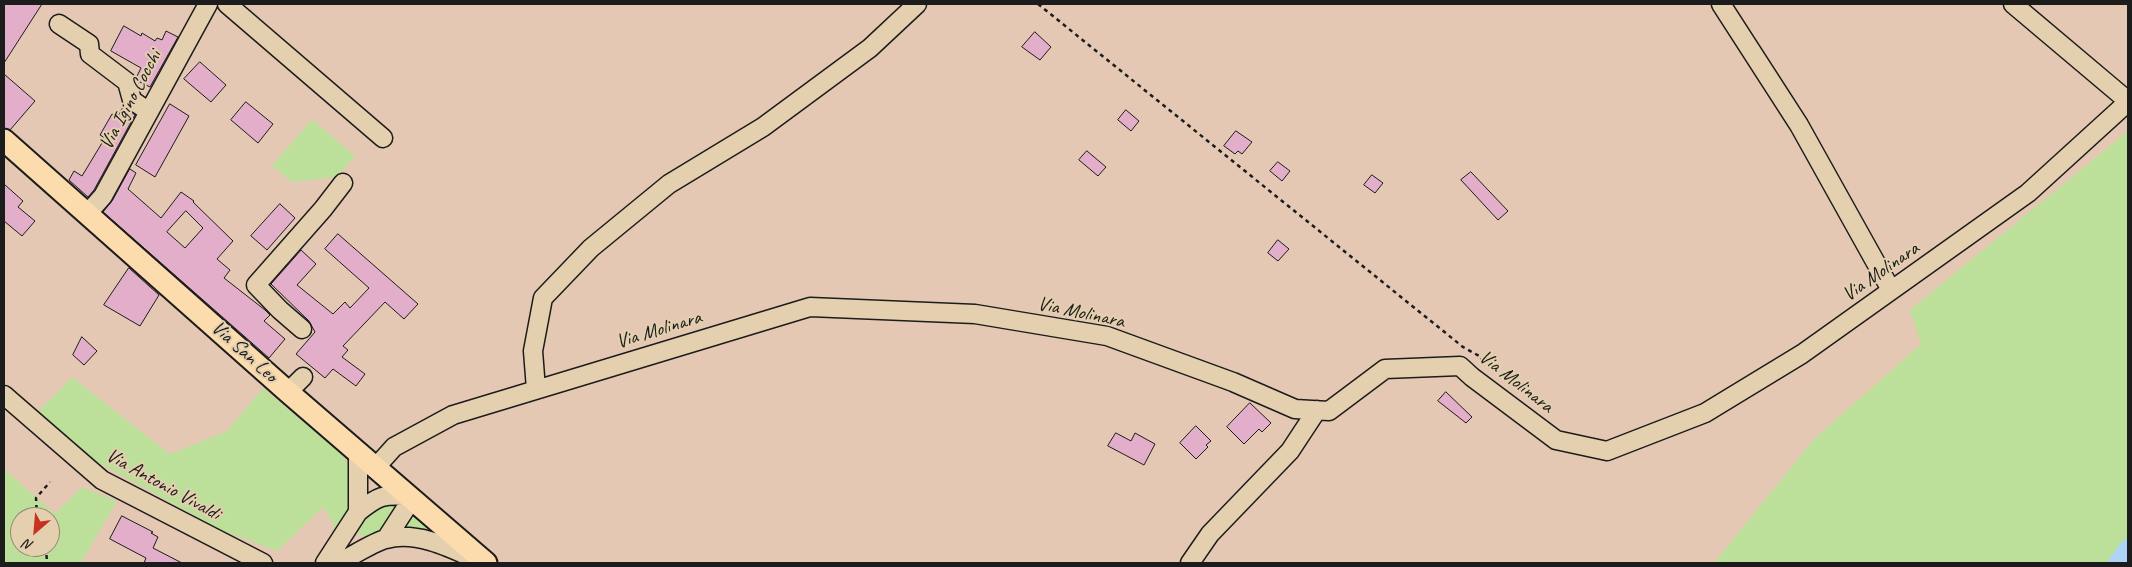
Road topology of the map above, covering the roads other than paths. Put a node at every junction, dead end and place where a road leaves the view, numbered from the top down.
1 (208, 4) edge
2 (227, 4) edge
3 (917, 4) edge
4 (1721, 4) edge
5 (2013, 4) edge
6 (60, 24) dead end
7 (2128, 102) edge
8 (149, 112) junction
9 (383, 138) dead end
10 (4, 140) edge
11 (343, 183) dead end
12 (88, 214) junction
13 (1892, 290) junction
14 (302, 329) dead end
15 (536, 389) junction
16 (4, 395) edge
17 (1318, 410) junction
18 (358, 453) junction
19 (376, 467) junction
20 (409, 496) junction
21 (358, 512) junction
22 (386, 539) junction
23 (263, 563) edge
24 (324, 563) edge
25 (338, 563) edge
26 (485, 563) edge
27 (1190, 563) edge

1 - 8 street, Via Igino Cocchi
2 - 9 street
3 - 15 street
4 - 13 street
5 - 7 street
6 - 8 street
7 - 13 street, Via Molinara
8 - 12 street, Via Igino Cocchi
10 - 12 main road, Via San Leo
11 - 14 street
12 - 18 main road, Via San Leo
13 - 17 street, Via Molinara
15 - 17 street, Via Molinara
15 - 19 street, Via Molinara
16 - 23 street, Via Antonio Vivaldi
17 - 27 street
18 - 19 main road, Via San Leo
18 - 21 street
19 - 20 main road, Via San Leo
20 - 21 street
20 - 22 street
20 - 26 main road, Via San Leo
21 - 24 street
22 - 25 street
22 - 26 street

